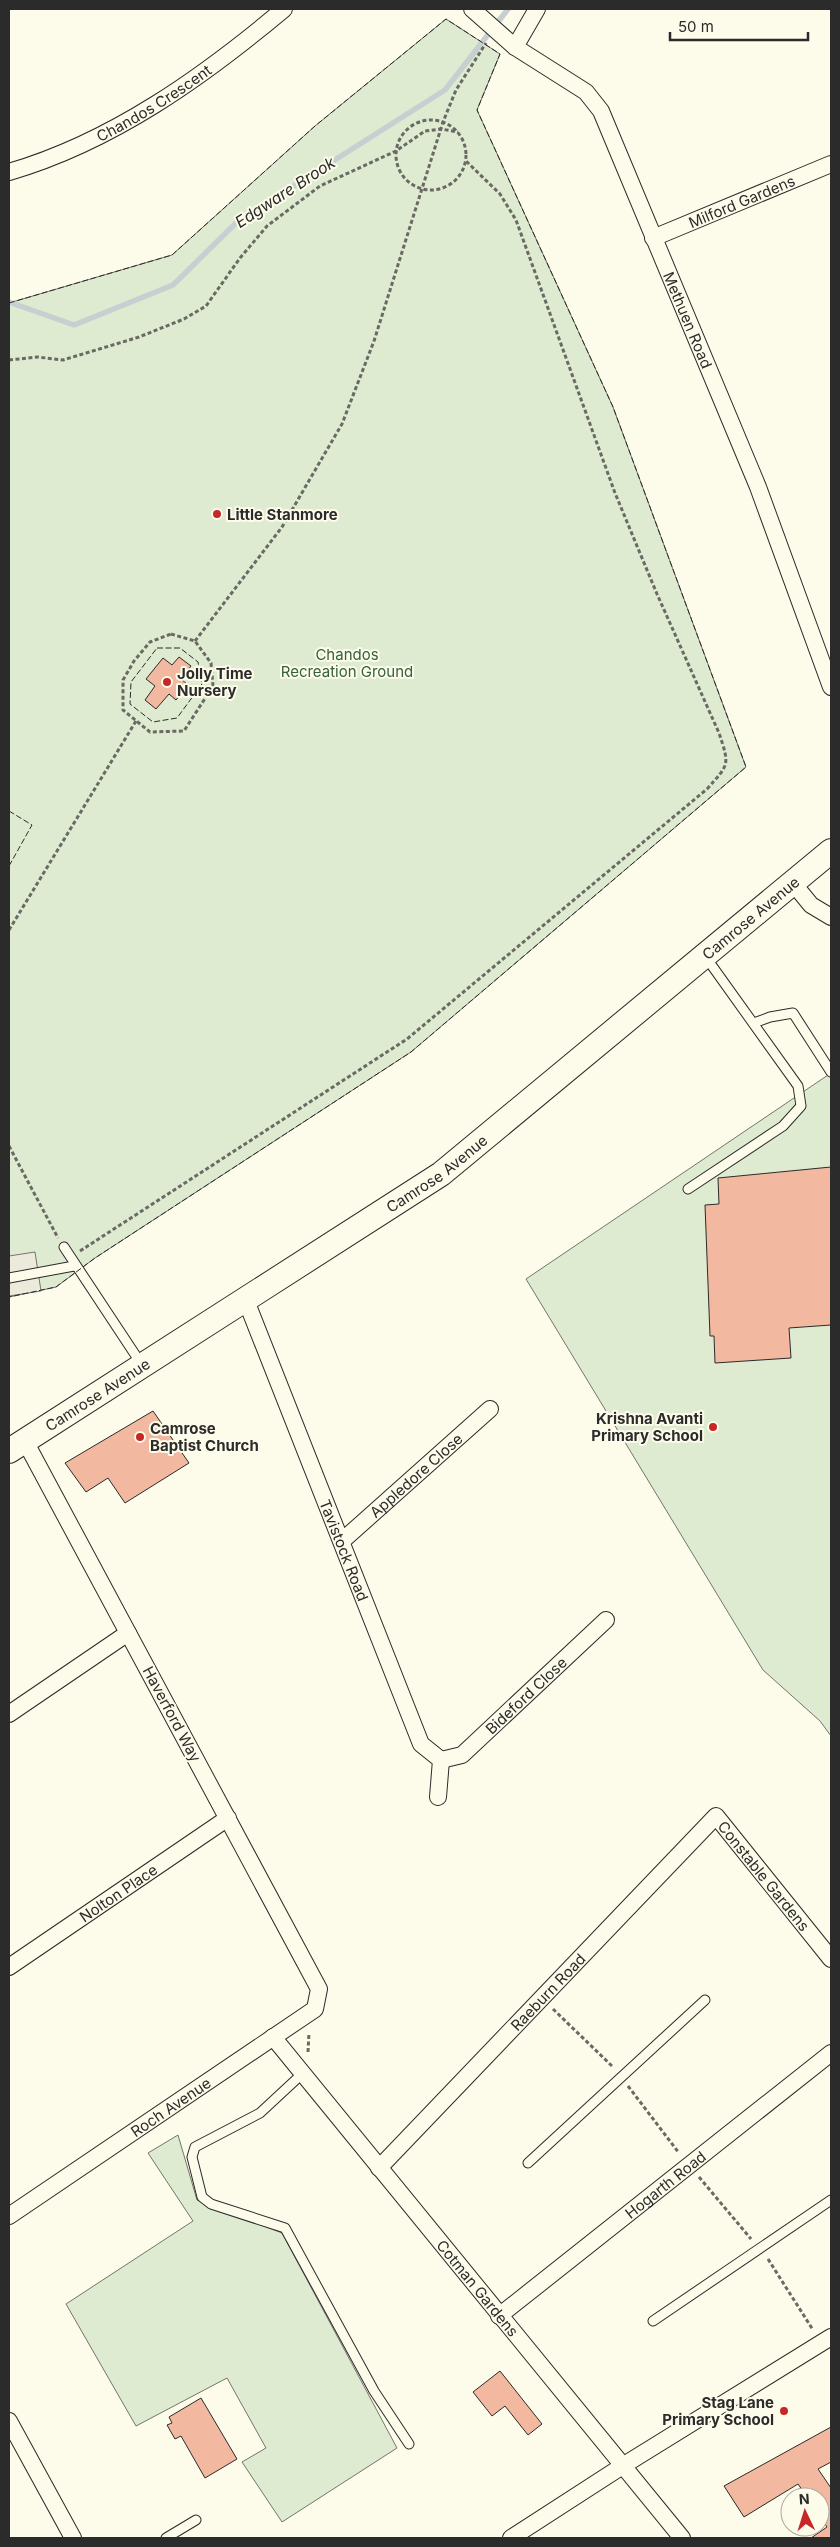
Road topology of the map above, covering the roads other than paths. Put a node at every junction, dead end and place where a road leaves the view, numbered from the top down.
1 (284, 9) edge
2 (472, 9) edge
3 (538, 9) edge
4 (515, 47) junction
5 (831, 164) edge
6 (9, 172) edge
7 (652, 238) junction
8 (831, 687) edge
9 (831, 851) edge
10 (793, 882) junction
11 (831, 917) edge
12 (705, 956) junction
13 (754, 1023) junction
14 (831, 1072) edge
15 (688, 1189) dead end
16 (64, 1247) road end
17 (72, 1262) junction
18 (9, 1278) edge
19 (245, 1298) junction
20 (142, 1365) junction
21 (490, 1409) dead end
22 (17, 1446) edge
23 (342, 1541) junction
24 (606, 1620) dead end
25 (128, 1633) junction
26 (9, 1714) edge
27 (441, 1760) junction
28 (438, 1797) dead end
29 (716, 1816) joint
30 (228, 1818) junction
31 (831, 1958) edge
32 (9, 1967) edge
33 (705, 2000) dead end
34 (310, 2013) joint
35 (273, 2037) junction
36 (831, 2053) edge
37 (305, 2077) junction
38 (528, 2163) dead end
39 (379, 2168) junction
40 (831, 2200) edge
41 (9, 2216) edge
42 (499, 2316) junction
43 (653, 2321) dead end
44 (831, 2337) edge
45 (9, 2421) edge
46 (409, 2444) dead end
47 (624, 2465) junction
48 (196, 2520) dead end
49 (73, 2538) edge
50 (166, 2538) edge
51 (511, 2538) edge
52 (682, 2538) edge

1 - 6 street, Chandos Crescent
2 - 4 street, Methuen Road
3 - 4 street
4 - 7 street, Methuen Road
5 - 7 street, Milford Gardens
7 - 8 street, Methuen Road
9 - 10 street, Camrose Avenue
10 - 11 street
10 - 12 street, Camrose Avenue
12 - 13 lane
12 - 19 street, Camrose Avenue
13 - 14 lane
13 - 15 lane
16 - 17 lane
17 - 18 lane
17 - 20 lane
19 - 20 street, Camrose Avenue
19 - 23 street, Tavistock Road
20 - 22 street, Camrose Avenue
21 - 23 street, Appledore Close
22 - 25 street, Haverford Way
23 - 27 street, Tavistock Road
24 - 27 street, Bideford Close
25 - 26 street
25 - 30 street, Haverford Way
27 - 28 street
29 - 31 street, Constable Gardens
29 - 39 street, Raeburn Road
30 - 32 street, Nolton Place
30 - 34 street, Haverford Way
33 - 38 lane
34 - 35 street, Roch Avenue
35 - 37 street, Cotman Gardens
35 - 41 street, Roch Avenue
36 - 42 street, Hogarth Road
37 - 39 street, Cotman Gardens
37 - 46 lane
39 - 42 street, Cotman Gardens
40 - 43 lane
42 - 47 street, Cotman Gardens
44 - 47 street
45 - 49 street
47 - 51 street
47 - 52 street, Cotman Gardens
48 - 50 lane

